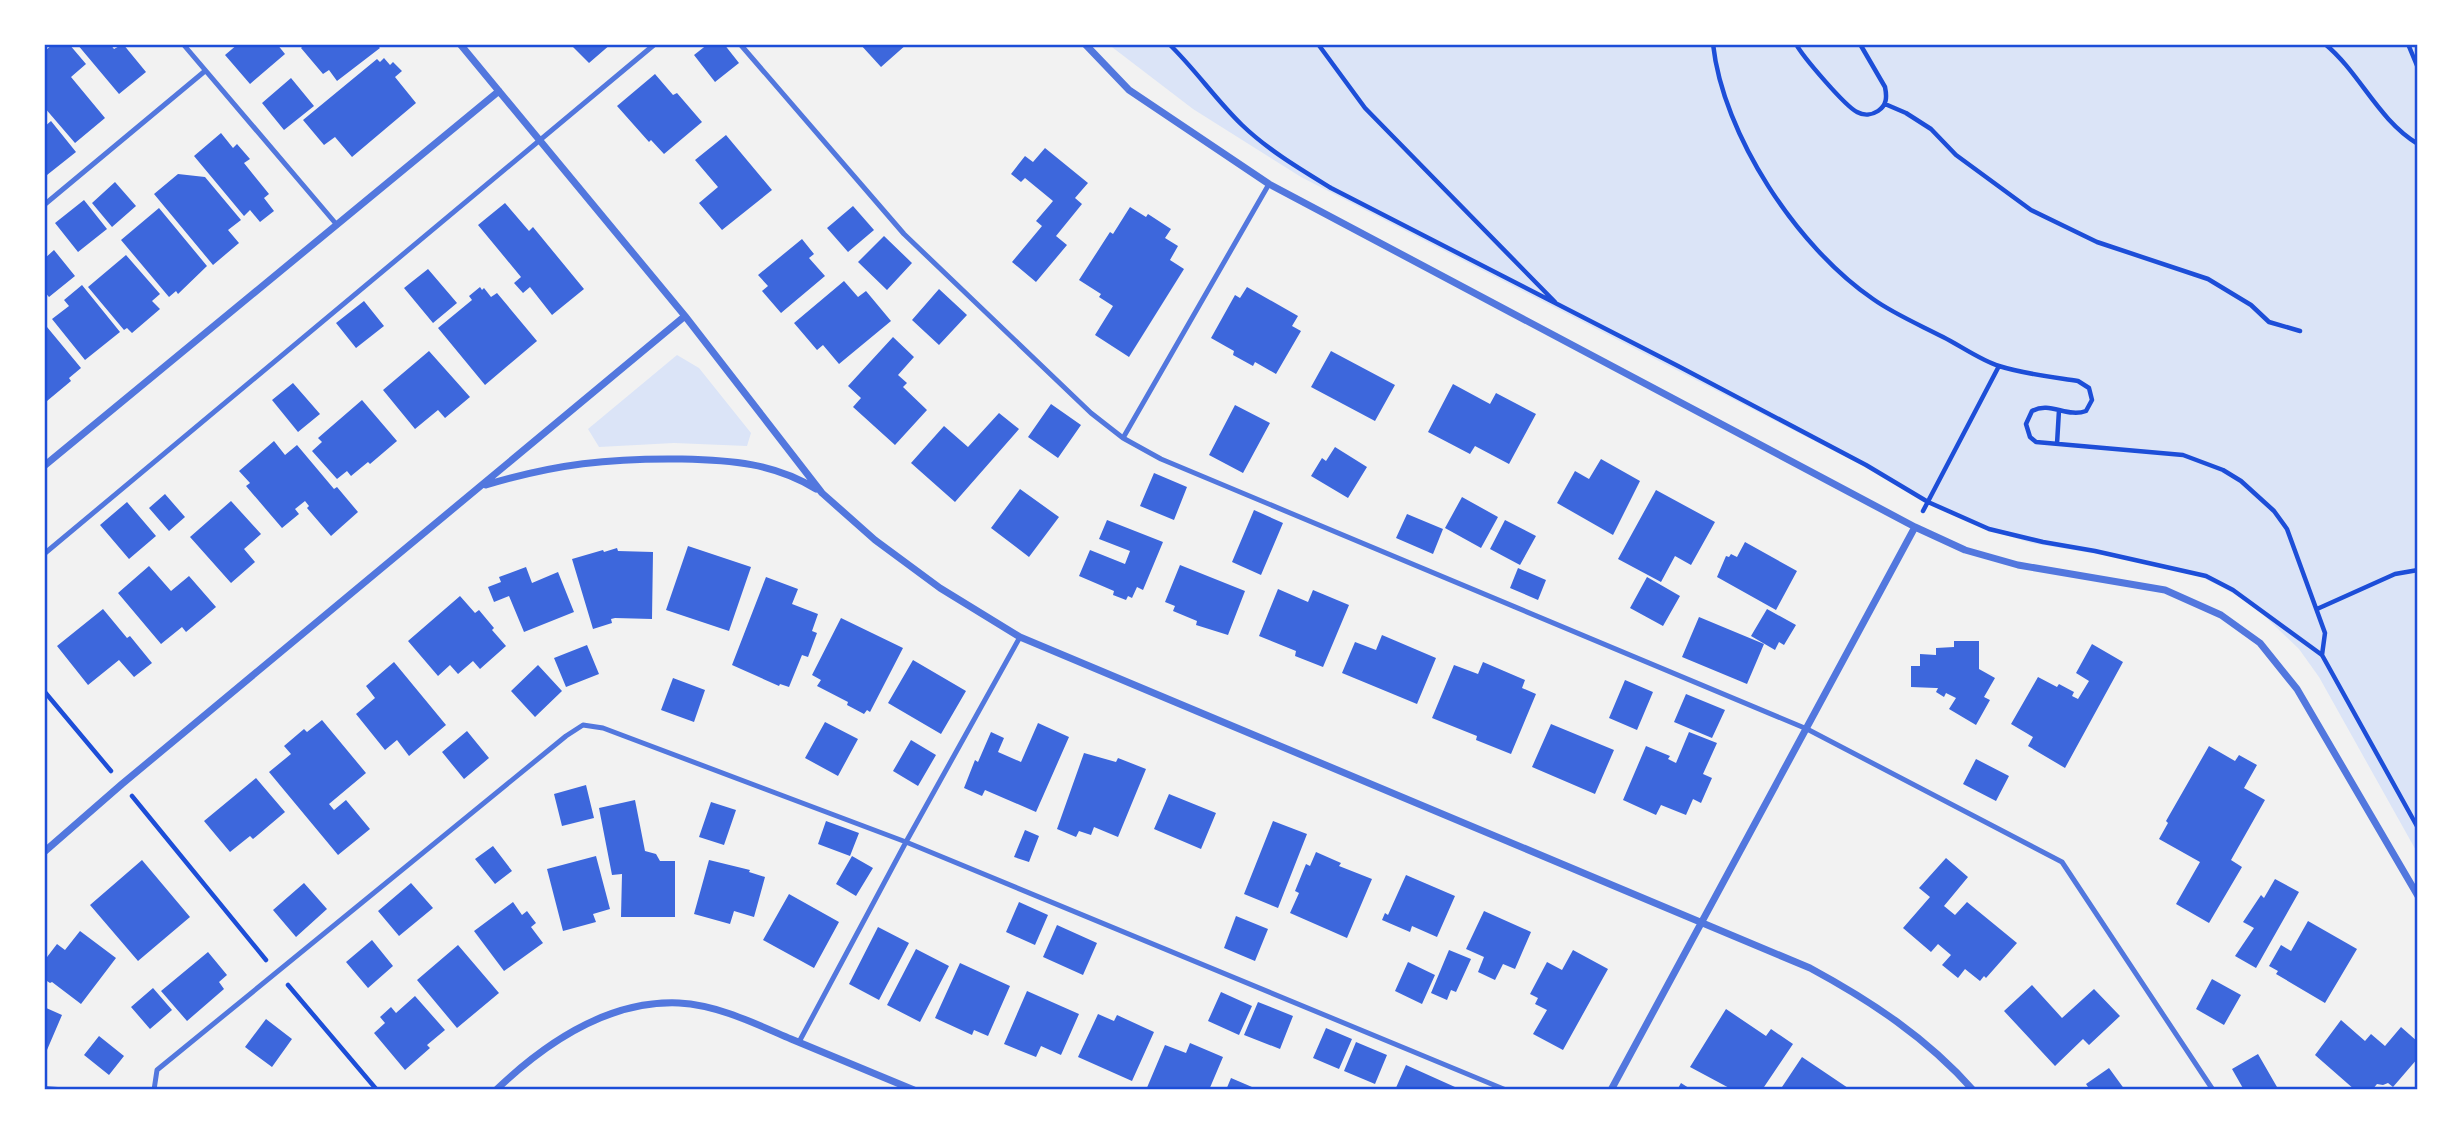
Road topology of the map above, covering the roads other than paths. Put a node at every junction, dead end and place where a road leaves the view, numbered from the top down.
1 (183, 44) edge
2 (460, 44) edge
3 (655, 44) edge
4 (740, 44) edge
5 (1085, 44) edge
6 (205, 71) junction
7 (499, 91) junction
8 (540, 141) junction
9 (1269, 184) junction
10 (44, 205) edge
11 (337, 225) junction
12 (685, 316) junction
13 (1123, 438) junction
14 (44, 466) edge
15 (482, 487) junction
16 (822, 494) junction
17 (1915, 527) junction
18 (44, 554) edge
19 (1020, 636) junction
20 (1807, 729) junction
21 (906, 842) junction
22 (44, 852) edge
23 (2418, 896) edge
24 (1703, 922) junction
25 (799, 1042) junction
26 (155, 1090) edge
27 (496, 1090) edge
28 (914, 1090) edge
29 (1506, 1090) edge
30 (1611, 1090) edge
31 (1973, 1090) edge
32 (2213, 1090) edge

1 - 6 lane
2 - 7 street
3 - 8 lane
4 - 13 lane
5 - 9 street
6 - 10 lane
6 - 11 lane
7 - 8 street
7 - 11 street
8 - 12 street
8 - 18 lane
9 - 13 lane
9 - 17 street
11 - 14 street
12 - 15 street
12 - 16 street
13 - 20 lane
15 - 16 street
15 - 22 street
16 - 19 street
17 - 20 street
17 - 23 street
19 - 21 lane
19 - 24 street
20 - 24 street
20 - 32 lane
21 - 25 lane
21 - 26 lane
21 - 29 lane
24 - 30 street
24 - 31 street
25 - 27 street
25 - 28 street

